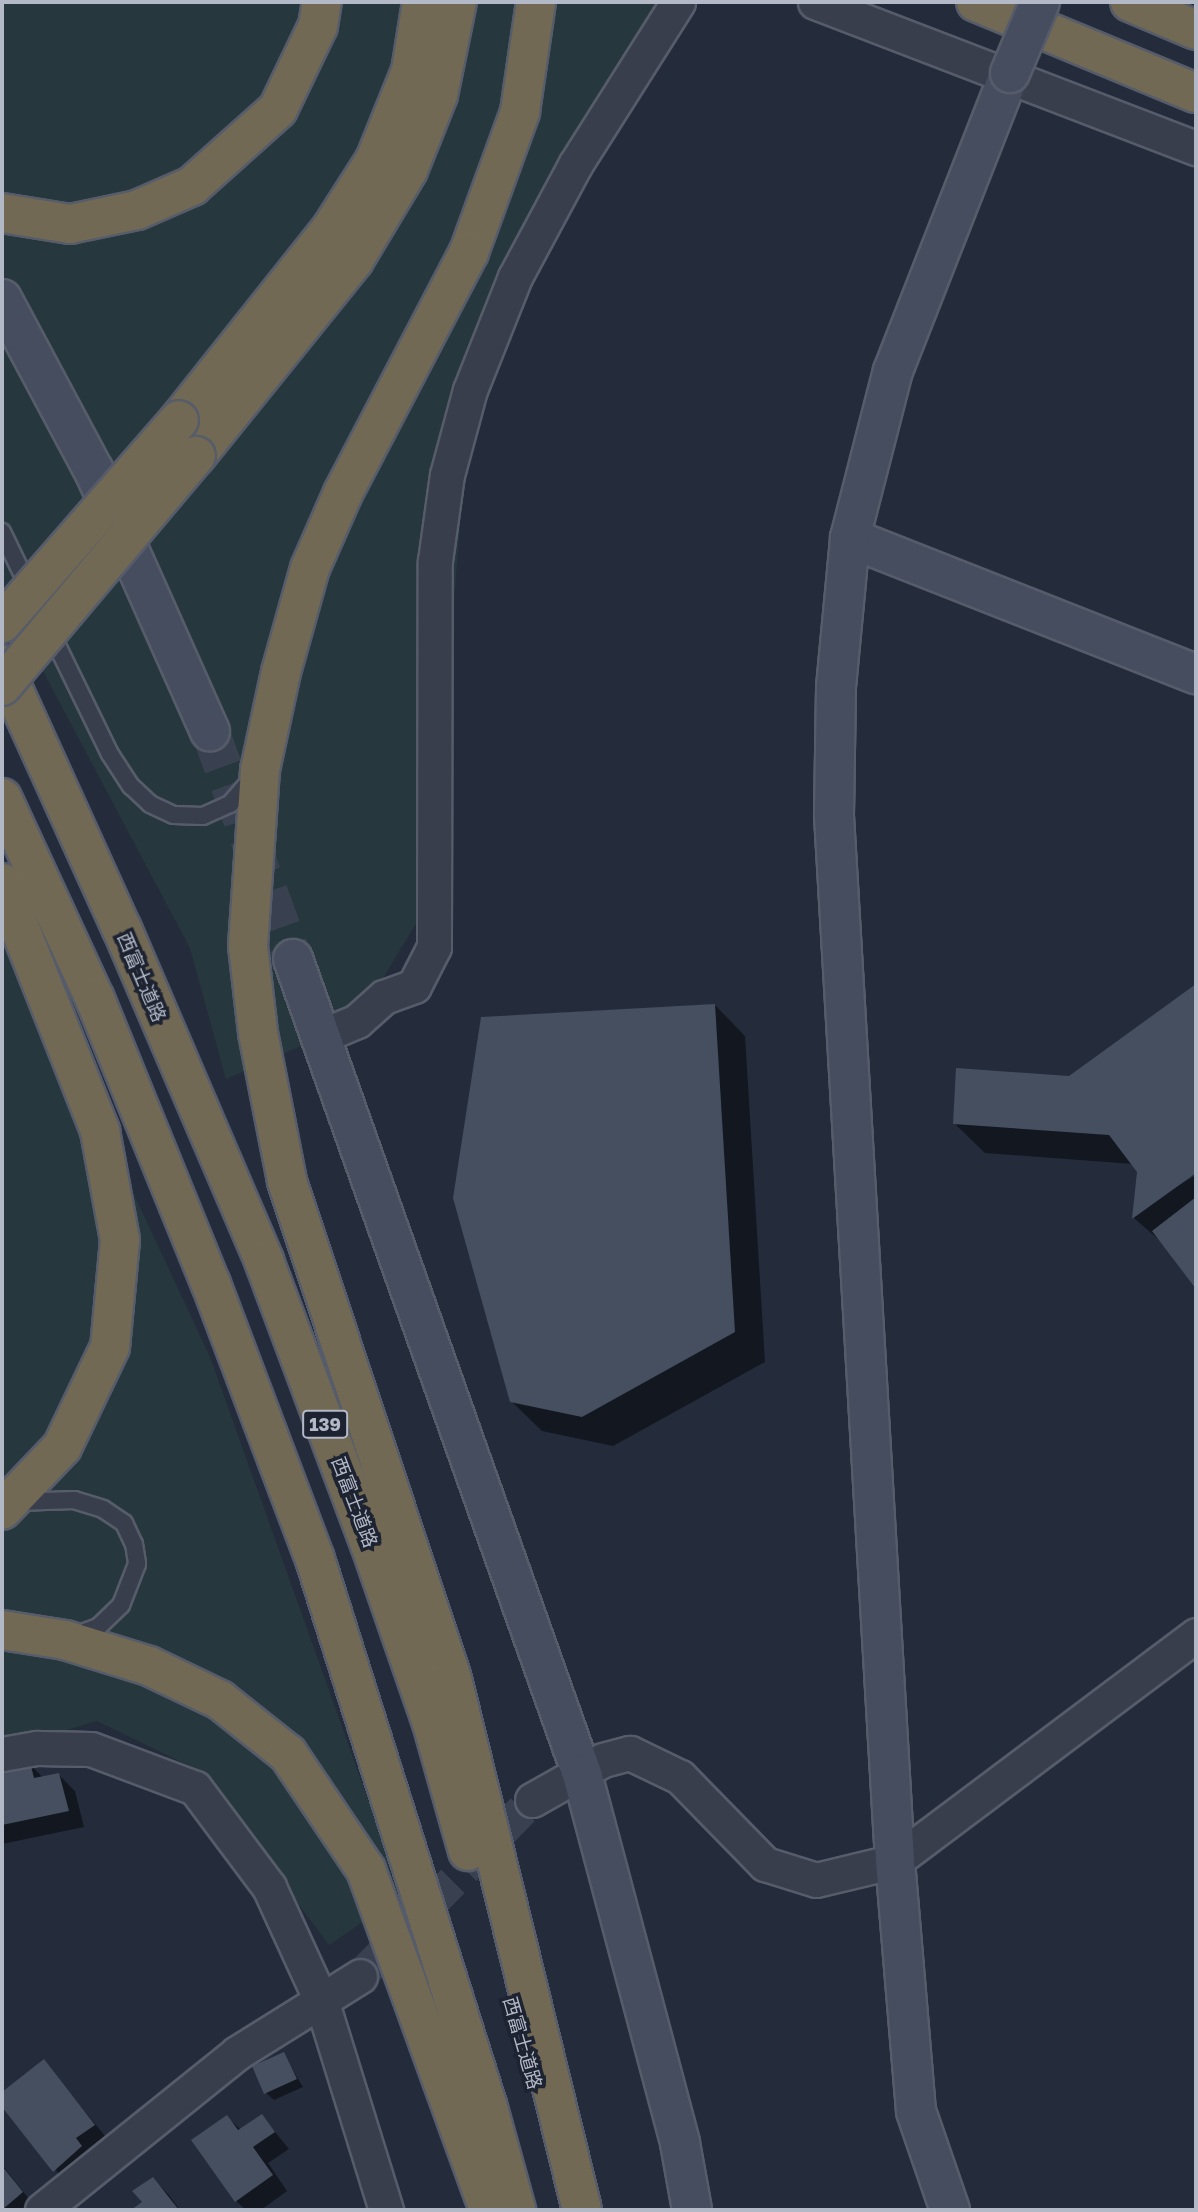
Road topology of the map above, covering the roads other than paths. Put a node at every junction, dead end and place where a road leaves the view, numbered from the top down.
1 (322, 2) edge
2 (422, 2) edge
3 (457, 2) edge
4 (536, 2) edge
5 (678, 2) edge
6 (815, 2) edge
7 (976, 2) edge
8 (1040, 2) edge
9 (1130, 2) edge
10 (1196, 30) edge
11 (1010, 73) junction
12 (1196, 93) edge
13 (1196, 148) edge
14 (2, 213) edge
15 (2, 299) edge
16 (2, 532) edge
17 (850, 538) junction
18 (2, 623) edge
19 (2, 665) edge
20 (1196, 674) edge
21 (2, 686) edge
22 (210, 731) tunnel mouth
23 (260, 770) junction
24 (2, 797) edge
25 (2, 883) edge
26 (293, 959) tunnel mouth
27 (319, 1037) junction
28 (5, 1507) edge
29 (2, 1630) edge
30 (1196, 1635) edge
31 (65, 1640) junction
32 (2, 1754) edge
33 (582, 1774) junction
34 (532, 1800) tunnel mouth
35 (895, 1861) junction
36 (360, 1976) tunnel mouth
37 (322, 2003) junction
38 (42, 2210) edge
39 (386, 2210) edge
40 (489, 2210) edge
41 (516, 2210) edge
42 (571, 2210) edge
43 (582, 2210) edge
44 (692, 2210) edge
45 (950, 2210) edge

1 - 14 highway
2 - 18 highway, bridge
3 - 21 highway, bridge
4 - 23 highway
5 - 27 street
6 - 11 street
7 - 12 highway
8 - 11 street, bridge
9 - 10 highway
11 - 13 street
11 - 17 street
15 - 22 street
16 - 23 lane
17 - 20 street
17 - 35 street
19 - 42 highway, 西富士道路 / 139
23 - 43 highway
24 - 41 highway
25 - 28 highway
26 - 27 street
27 - 33 street
28 - 31 lane
29 - 31 highway
30 - 35 street
31 - 40 highway
32 - 37 street
33 - 34 street
33 - 35 street
33 - 44 street
35 - 45 street
36 - 37 street
37 - 38 street
37 - 39 street

